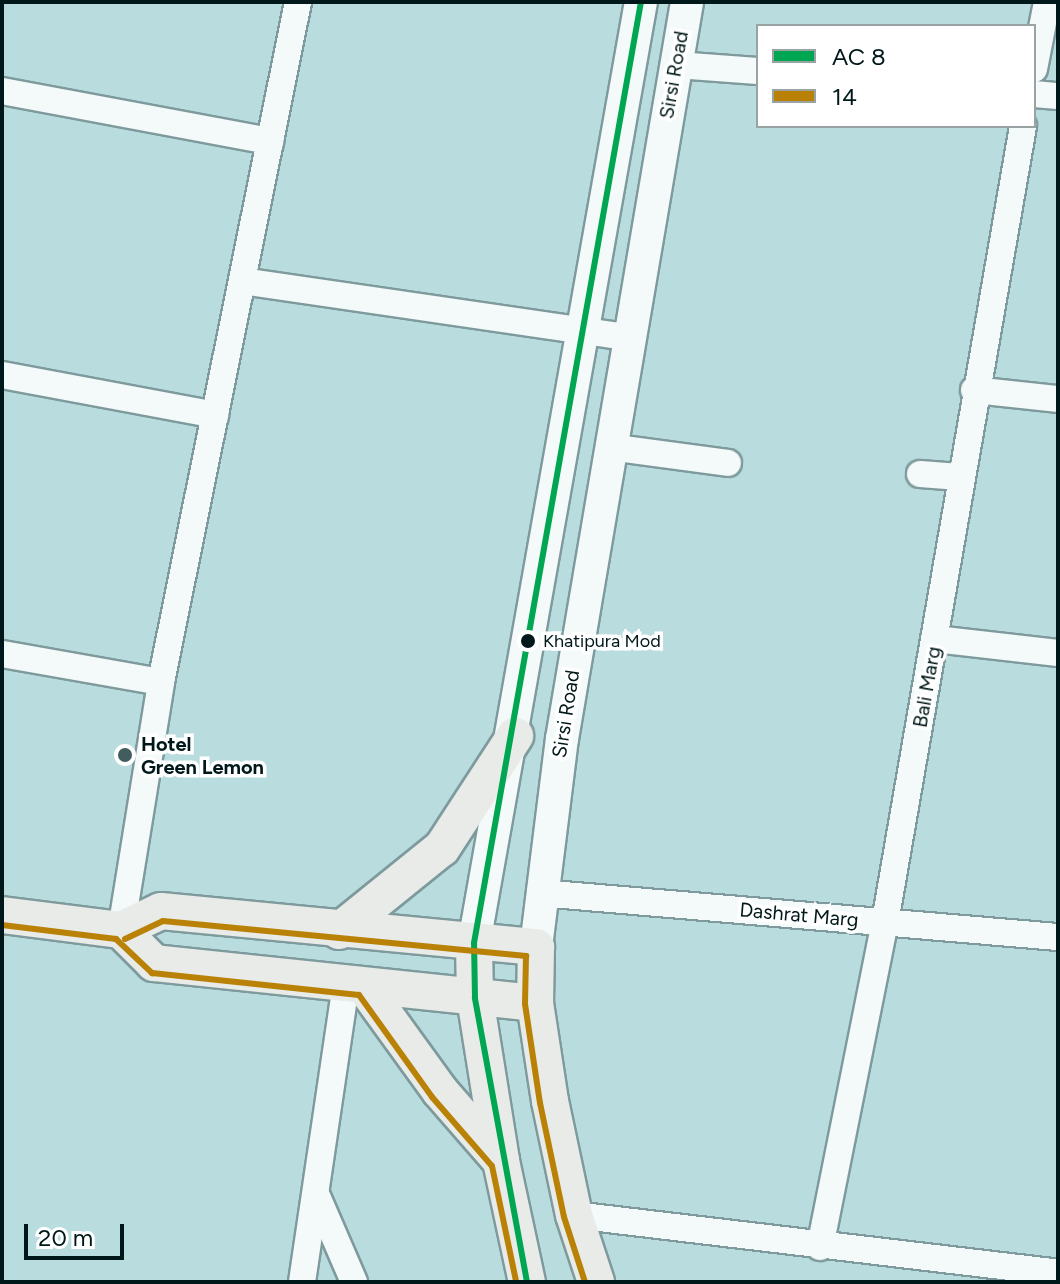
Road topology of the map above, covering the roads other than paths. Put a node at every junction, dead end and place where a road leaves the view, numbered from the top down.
1 (298, 2) edge
2 (641, 2) edge
3 (687, 2) edge
4 (1047, 2) edge
5 (1036, 59) edge
6 (676, 65) junction
7 (756, 71) edge
8 (2, 91) edge
9 (1036, 94) edge
10 (1058, 96) edge
11 (1023, 128) edge
12 (270, 141) junction
13 (242, 281) junction
14 (579, 330) junction
15 (626, 337) junction
16 (2, 375) edge
17 (974, 390) junction
18 (1058, 399) edge
19 (215, 415) junction
20 (610, 447) junction
21 (728, 463) dead end
22 (920, 474) dead end
23 (960, 477) junction
24 (935, 639) junction
25 (1058, 653) edge
26 (2, 654) edge
27 (161, 682) junction
28 (515, 736) junction
29 (540, 893) junction
30 (2, 915) edge
31 (885, 922) junction
32 (121, 930) junction
33 (339, 931) junction
34 (1058, 937) edge
35 (474, 943) junction
36 (536, 947) junction
37 (355, 985) junction
38 (475, 998) junction
39 (535, 1003) junction
40 (501, 1161) junction
41 (315, 1191) junction
42 (574, 1215) junction
43 (820, 1247) junction
44 (1058, 1273) edge
45 (302, 1282) edge
46 (354, 1282) edge
47 (527, 1282) edge
48 (596, 1282) edge

1 - 12 street
2 - 14 street
3 - 6 street, Sirsi Road
4 - 5 street
6 - 7 street
6 - 15 street, Sirsi Road
8 - 12 street
9 - 10 street
11 - 17 street, Bali Marg
12 - 13 street
13 - 14 street
13 - 19 street
14 - 15 street
14 - 28 street
15 - 20 street, Sirsi Road
16 - 19 street
17 - 18 street
17 - 23 street, Bali Marg
19 - 27 street
20 - 21 street
20 - 29 street, Sirsi Road
22 - 23 street
23 - 24 street, Bali Marg
24 - 25 street
24 - 31 street, Bali Marg
26 - 27 street
27 - 32 street
28 - 33 main road
28 - 35 street
29 - 31 street, Dashrat Marg
29 - 36 street, Sirsi Road
30 - 32 main road
31 - 34 street, Dashrat Marg
31 - 43 street, Bali Marg
32 - 33 main road
32 - 37 main road
33 - 35 main road
35 - 36 main road
35 - 38 main road
36 - 39 main road, Sirsi Road
37 - 38 main road
37 - 40 main road
37 - 41 street
38 - 39 main road
38 - 40 main road
39 - 42 main road, Sirsi Road
40 - 47 main road
41 - 45 street
41 - 46 street
42 - 43 street
42 - 48 main road, Sirsi Road
43 - 44 street

